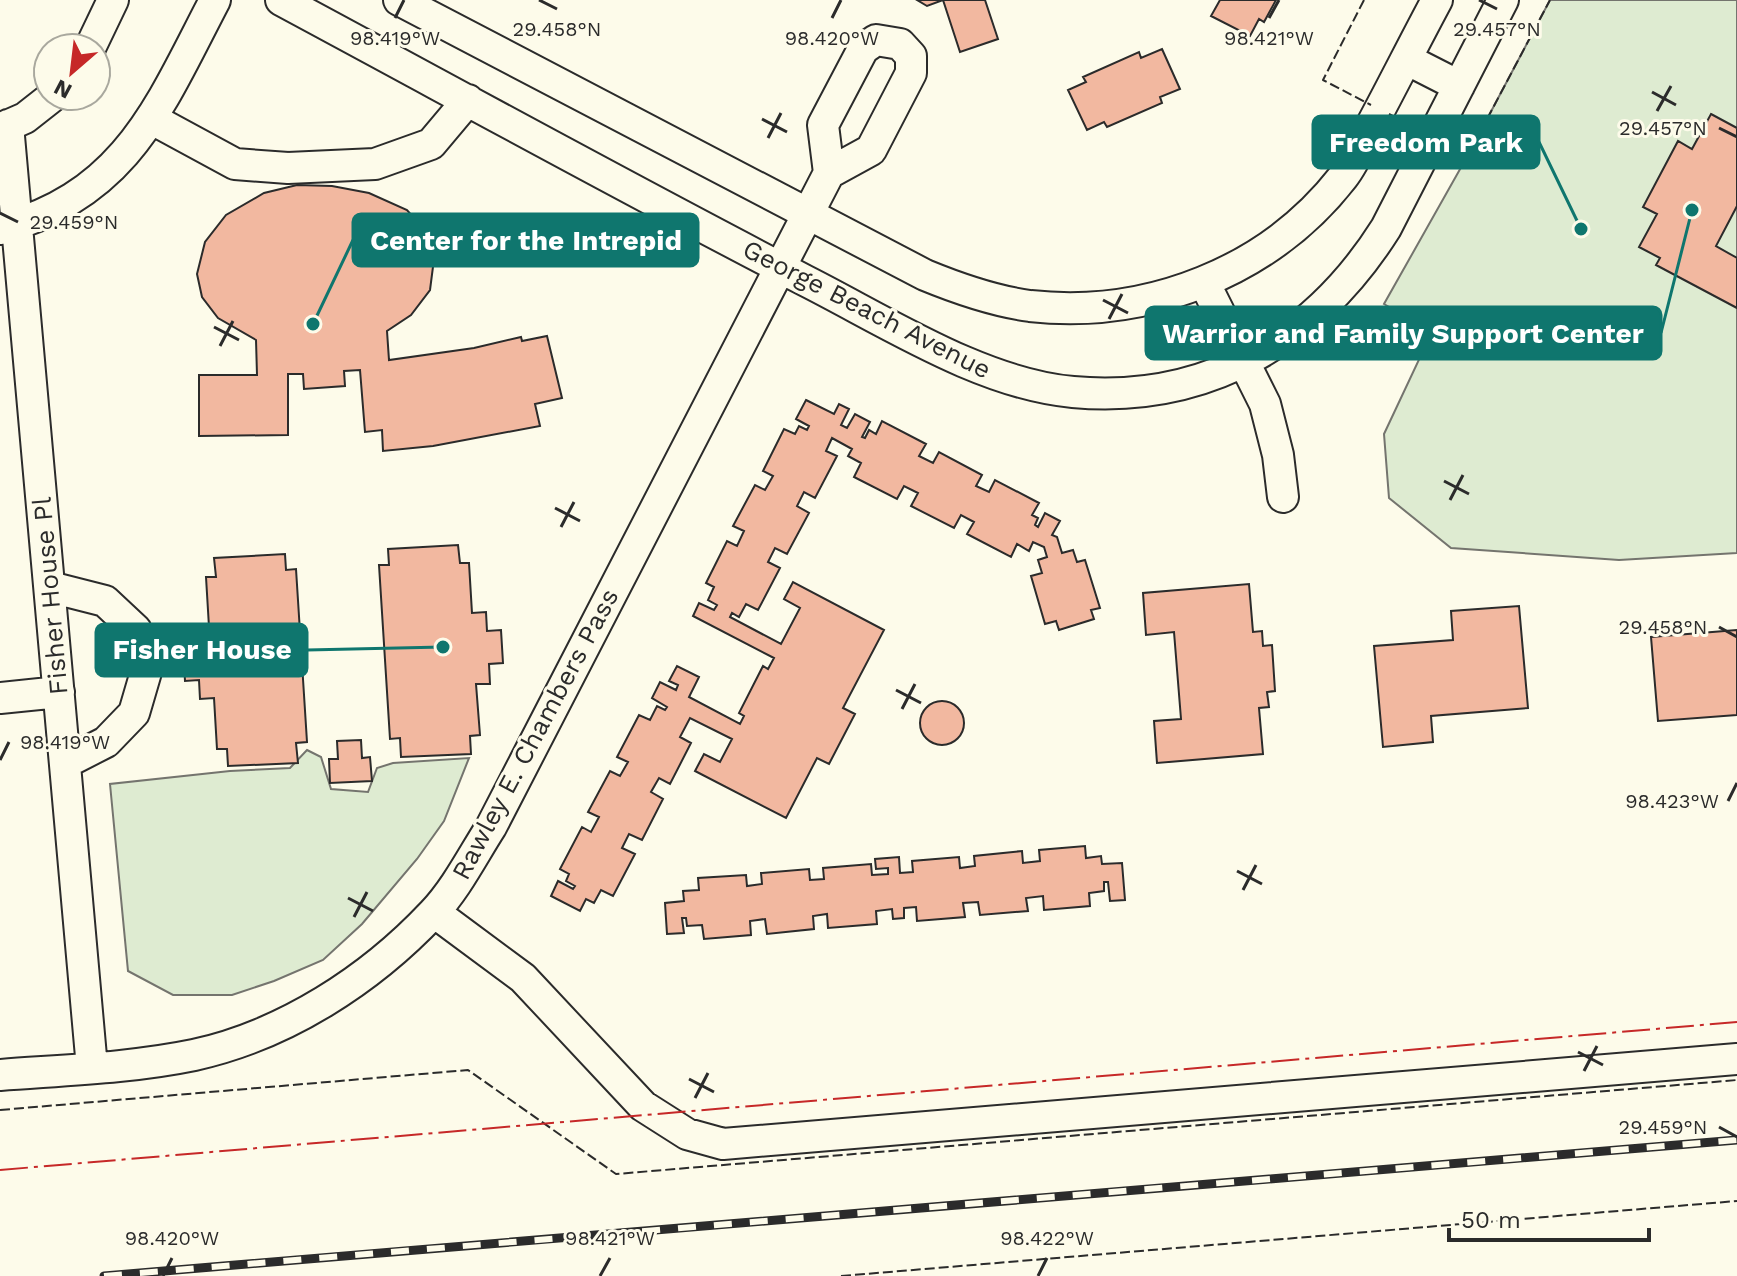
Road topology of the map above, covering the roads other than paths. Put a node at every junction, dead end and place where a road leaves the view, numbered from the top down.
1 (113, 0) edge
2 (215, 0) edge
3 (281, 0) edge
4 (399, 0) edge
5 (1437, 0) edge
6 (1503, 0) edge
7 (98, 32) edge
8 (1406, 59) junction
9 (1459, 86) junction
10 (468, 100) junction
11 (33, 112) edge
12 (152, 119) junction
13 (4, 127) edge
14 (829, 173) dead end
15 (807, 213) junction
16 (9, 227) edge
17 (780, 267) junction
18 (1204, 282) junction
19 (1244, 363) junction
20 (1283, 497) dead end
21 (50, 587) junction
22 (59, 692) junction
23 (0, 698) edge
24 (65, 763) junction
25 (434, 912) junction
26 (1737, 1059) edge
27 (92, 1068) junction
28 (0, 1075) edge

1 - 7 street
2 - 12 street
3 - 10 street, George Beach Avenue
4 - 15 street
5 - 8 street
6 - 9 street, George Beach Avenue
8 - 9 street
8 - 18 street
9 - 19 street, George Beach Avenue
10 - 12 street
10 - 17 street, George Beach Avenue
11 - 13 street
12 - 16 street
13 - 16 street, Fisher House Pl
14 - 15 street, Rawley E. Chambers Pass
15 - 17 street, Rawley E. Chambers Pass
15 - 18 street
16 - 21 street, Fisher House Pl
17 - 19 street, George Beach Avenue
17 - 25 street, Rawley E. Chambers Pass
18 - 19 street
19 - 20 street
21 - 22 street, Fisher House Pl
21 - 24 street
22 - 23 street
22 - 24 street, Fisher House Pl
24 - 27 street, Fisher House Pl
25 - 26 street
25 - 27 street, Rawley E. Chambers Pass
27 - 28 street, Rawley E. Chambers Pass

